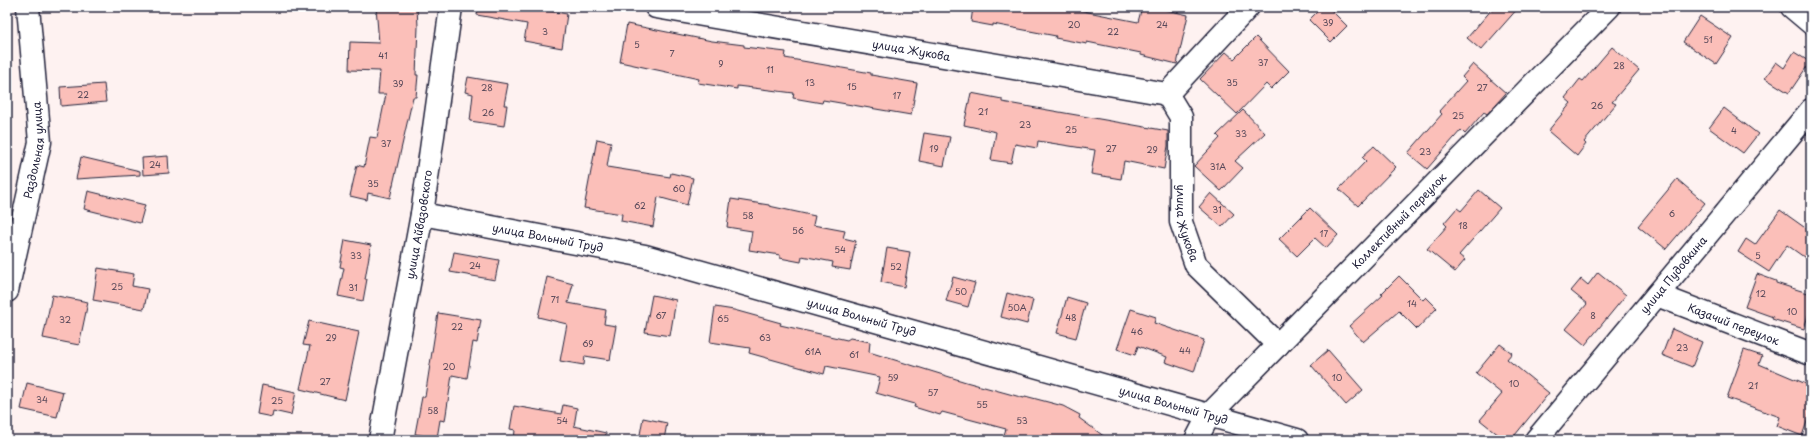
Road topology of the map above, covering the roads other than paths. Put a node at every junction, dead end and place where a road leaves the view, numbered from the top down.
1 (28, 7) edge
2 (451, 7) edge
3 (656, 7) edge
4 (1248, 7) edge
5 (1608, 7) edge
6 (1792, 7) edge
7 (1811, 23) edge
8 (1167, 94) junction
9 (1811, 110) edge
10 (422, 214) junction
11 (7, 291) edge
12 (1657, 295) junction
13 (1278, 345) junction
14 (1811, 354) edge
15 (1209, 415) junction
16 (380, 440) edge
17 (1196, 440) edge
18 (1297, 440) edge
19 (1536, 440) edge

1 - 11 street, Раздольная улица
2 - 10 street, улица Айвазовского
3 - 8 street, улица Жукова
4 - 8 street
5 - 13 street, Коллективный переулок
6 - 7 street
8 - 13 street, улица Жукова
9 - 12 street, улица Пудовкина
10 - 15 street, улица Вольный Труд
10 - 16 street, улица Айвазовского
12 - 14 street, Казачий переулок
12 - 19 street, улица Пудовкина
13 - 15 street, Коллективный переулок
15 - 17 street, Коллективный переулок
15 - 18 street, улица Вольный Труд

